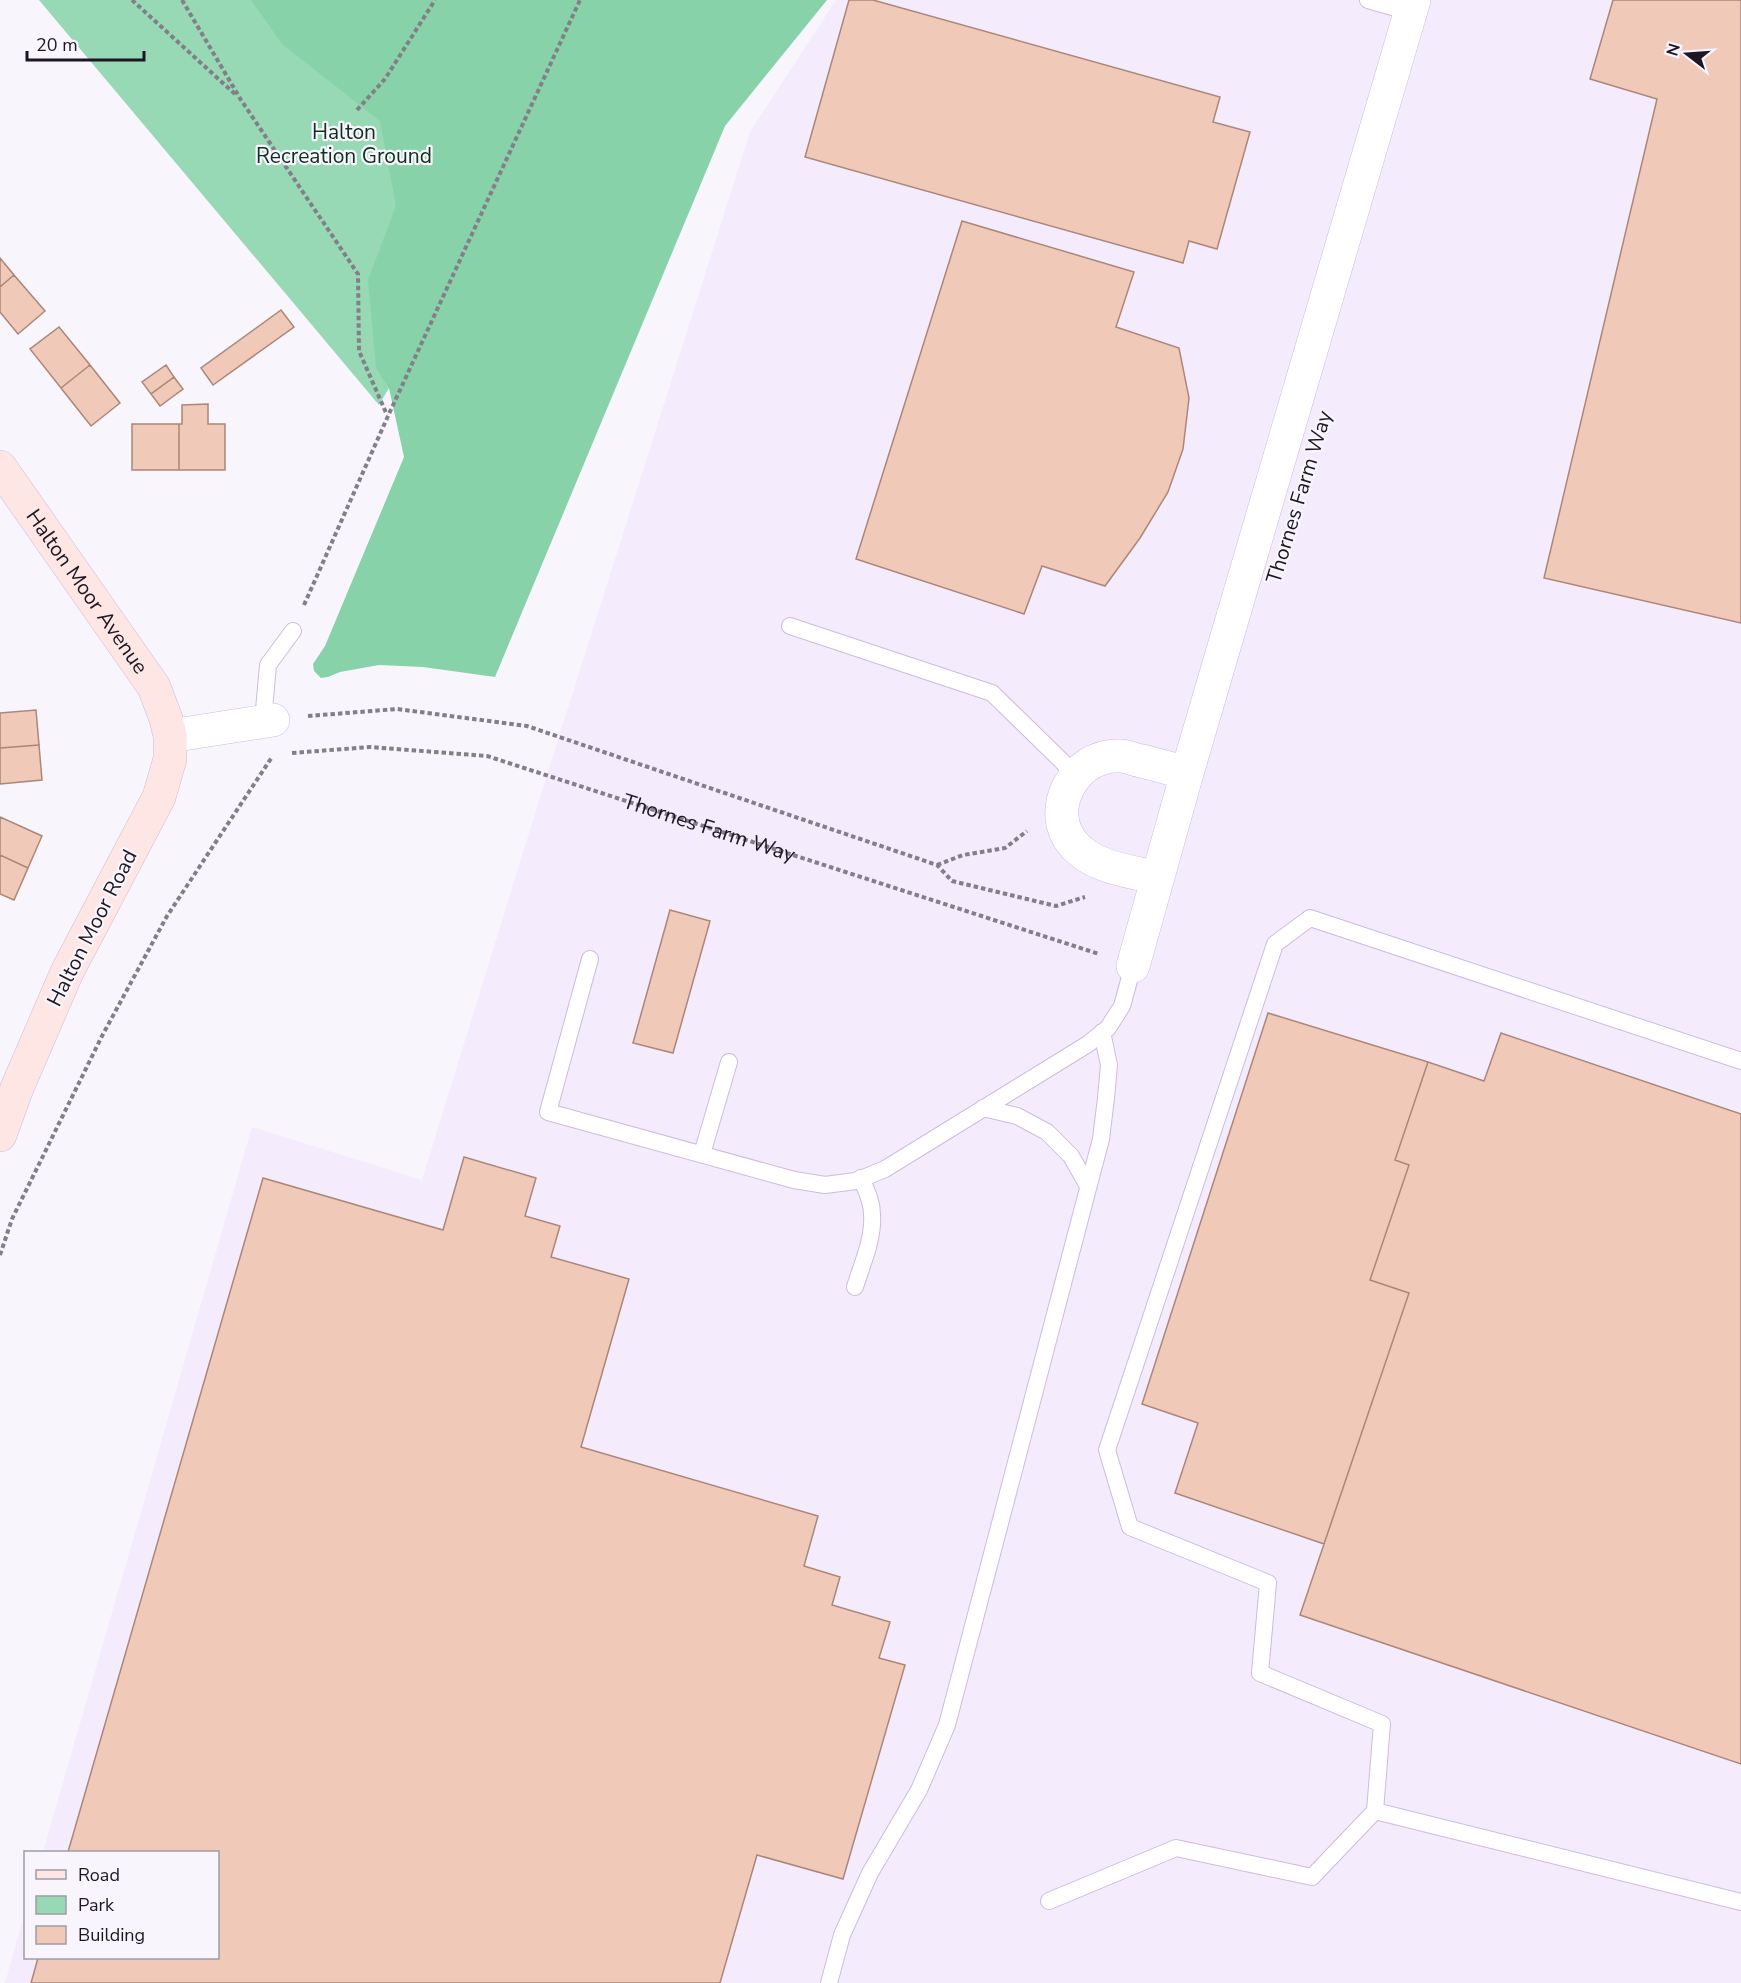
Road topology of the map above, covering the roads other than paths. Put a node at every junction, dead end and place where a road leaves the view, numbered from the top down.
1 (1368, 0) edge
2 (1412, 6) edge
3 (0, 467) edge
4 (790, 626) dead end
5 (293, 631) road end
6 (268, 720) joint
7 (168, 727) junction
8 (1187, 773) junction
9 (1070, 785) junction
10 (1157, 878) junction
11 (590, 959) dead end
12 (1133, 966) joint
13 (1102, 1032) junction
14 (1741, 1061) edge
15 (729, 1062) dead end
16 (983, 1108) junction
17 (0, 1135) edge
18 (702, 1154) junction
19 (861, 1178) junction
20 (1088, 1186) junction
21 (855, 1287) dead end
22 (1375, 1811) junction
23 (1049, 1901) dead end
24 (1741, 1902) edge
25 (829, 1983) edge

1 - 2 lane
2 - 8 street, Thornes Farm Way
3 - 7 street, Halton Moor Avenue
4 - 9 lane
5 - 6 lane
6 - 7 street
7 - 17 street, Halton Moor Road
8 - 9 street
8 - 10 street, Thornes Farm Way
9 - 10 street
10 - 12 street, Thornes Farm Way
11 - 18 lane
12 - 13 lane
13 - 16 lane
13 - 20 lane
14 - 22 lane
15 - 18 lane
16 - 19 lane
16 - 20 lane
18 - 19 lane
19 - 21 lane
20 - 25 lane
22 - 23 lane
22 - 24 lane

